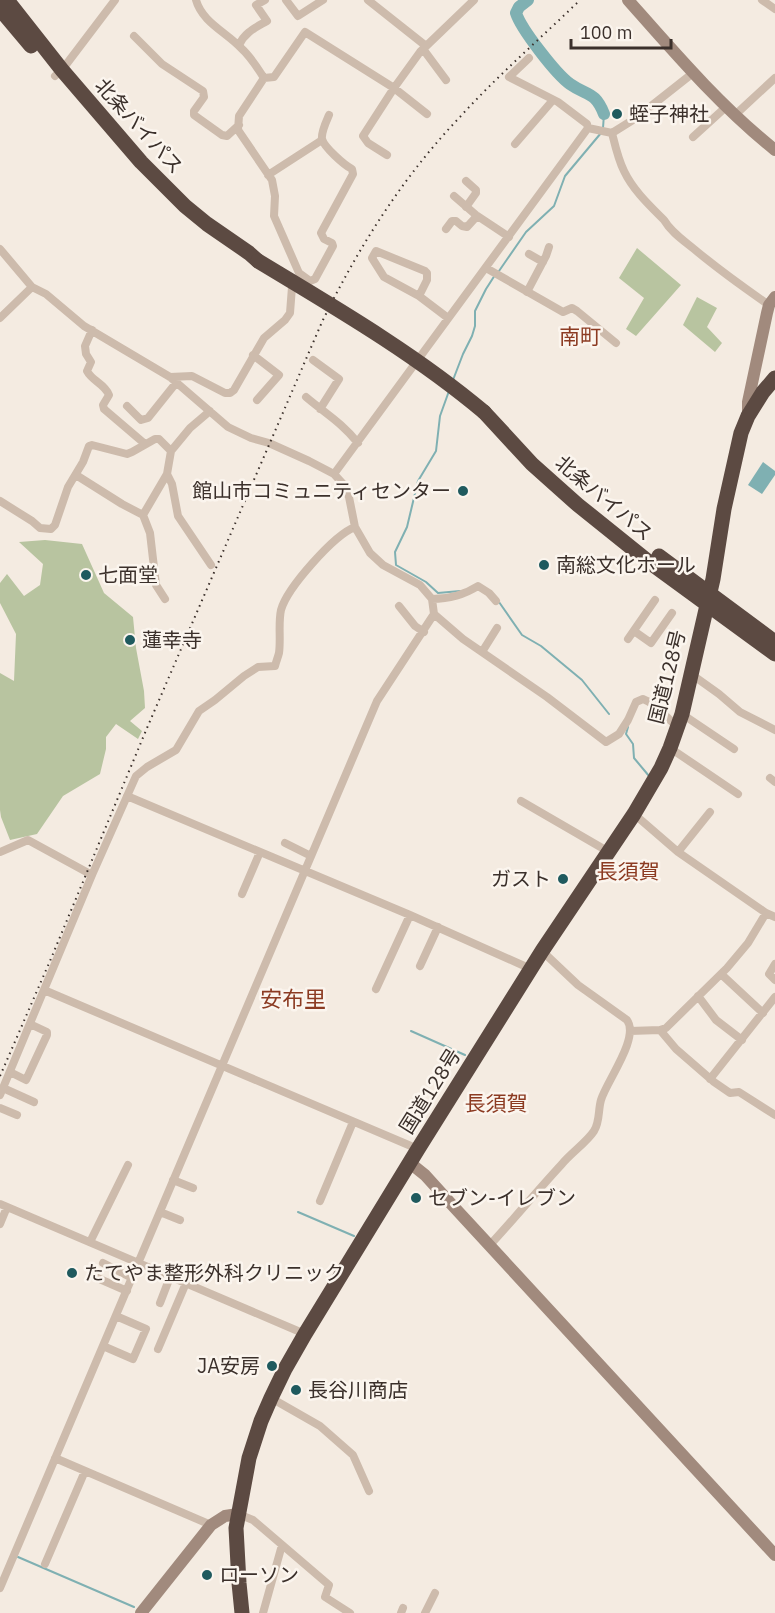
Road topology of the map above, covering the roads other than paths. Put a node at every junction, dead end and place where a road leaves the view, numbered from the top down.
1 (7, 0) edge
2 (114, 0) edge
3 (196, 0) edge
4 (265, 0) edge
5 (286, 0) edge
6 (323, 0) edge
7 (368, 0) edge
8 (474, 0) edge
9 (628, 0) edge
10 (762, 0) edge
11 (463, 4) edge
12 (0, 9) edge
13 (775, 9) edge
14 (134, 36) dead end
15 (239, 45) junction
16 (424, 47) junction
17 (529, 58) dead end
18 (59, 73) junction
19 (693, 73) junction
20 (264, 78) junction
21 (775, 78) edge
22 (446, 80) dead end
23 (394, 88) junction
24 (553, 100) junction
25 (731, 111) junction
26 (427, 114) dead end
27 (329, 115) dead end
28 (239, 125) junction
29 (588, 128) junction
30 (605, 131) junction
31 (693, 137) dead end
32 (322, 140) junction
33 (515, 144) dead end
34 (775, 150) edge
35 (387, 155) dead end
36 (268, 175) junction
37 (466, 181) dead end
38 (454, 196) dead end
39 (466, 207) junction
40 (477, 216) junction
41 (446, 229) dead end
42 (509, 237) junction
43 (549, 247) dead end
44 (0, 249) edge
45 (529, 255) dead end
46 (543, 262) junction
47 (493, 272) junction
48 (299, 273) junction
49 (32, 287) junction
50 (527, 292) junction
51 (419, 296) junction
52 (772, 301) edge
53 (0, 318) edge
54 (448, 318) junction
55 (92, 330) junction
56 (616, 344) dead end
57 (253, 355) junction
58 (313, 360) dead end
59 (775, 378) edge
60 (173, 380) junction
61 (306, 398) dead end
62 (257, 400) dead end
63 (127, 406) dead end
64 (320, 409) junction
65 (210, 411) junction
66 (748, 416) junction
67 (358, 443) junction
68 (146, 444) junction
69 (171, 451) junction
70 (76, 474) junction
71 (167, 474) junction
72 (334, 474) junction
73 (0, 501) edge
74 (143, 515) junction
75 (355, 527) junction
76 (211, 565) dead end
77 (165, 599) dead end
78 (432, 599) junction
79 (708, 599) junction
80 (656, 600) dead end
81 (496, 601) dead end
82 (399, 606) dead end
83 (672, 613) dead end
84 (434, 614) junction
85 (497, 628) dead end
86 (634, 631) junction
87 (424, 632) junction
88 (628, 639) dead end
89 (775, 642) edge
90 (482, 652) junction
91 (775, 654) edge
92 (690, 674) junction
93 (680, 721) junction
94 (775, 730) edge
95 (670, 748) junction
96 (734, 749) dead end
97 (738, 794) dead end
98 (127, 796) junction
99 (521, 801) dead end
100 (710, 812) dead end
101 (634, 814) junction
102 (285, 843) dead end
103 (0, 852) edge
104 (260, 852) junction
105 (609, 852) junction
106 (678, 852) junction
107 (311, 856) junction
108 (305, 871) junction
109 (92, 875) junction
110 (242, 894) dead end
111 (766, 913) junction
112 (410, 915) junction
113 (775, 917) edge
114 (438, 927) junction
115 (542, 951) junction
116 (775, 964) edge
117 (420, 966) dead end
118 (531, 969) junction
119 (721, 974) junction
120 (775, 980) edge
121 (376, 989) dead end
122 (44, 990) junction
123 (698, 996) junction
124 (775, 997) edge
125 (762, 1013) junction
126 (30, 1024) junction
127 (660, 1030) junction
128 (630, 1031) junction
129 (742, 1040) junction
130 (222, 1066) junction
131 (10, 1072) junction
132 (710, 1079) junction
133 (2, 1091) edge
134 (34, 1102) dead end
135 (0, 1108) edge
136 (17, 1115) dead end
137 (775, 1115) edge
138 (353, 1122) junction
139 (418, 1149) junction
140 (410, 1163) junction
141 (128, 1165) dead end
142 (173, 1180) junction
143 (193, 1188) dead end
144 (320, 1202) dead end
145 (4, 1206) edge
146 (160, 1212) junction
147 (180, 1220) dead end
148 (0, 1224) edge
149 (90, 1242) junction
150 (489, 1246) junction
151 (139, 1262) junction
152 (103, 1263) dead end
153 (170, 1276) junction
154 (95, 1277) dead end
155 (132, 1278) junction
156 (186, 1283) junction
157 (127, 1290) junction
158 (159, 1303) dead end
159 (116, 1316) junction
160 (305, 1334) junction
161 (103, 1346) junction
162 (158, 1349) dead end
163 (271, 1398) junction
164 (55, 1458) junction
165 (85, 1471) junction
166 (369, 1491) dead end
167 (238, 1514) junction
168 (211, 1525) junction
169 (282, 1545) junction
170 (775, 1555) edge
171 (45, 1564) dead end
172 (0, 1588) edge
173 (435, 1593) dead end
174 (141, 1613) edge
175 (242, 1613) edge
176 (263, 1613) edge
177 (350, 1613) edge
178 (425, 1613) edge

1 - 18 highway, 北条バイパス
2 - 18 street
3 - 15 street
4 - 15 street
5 - 6 street
7 - 16 street
8 - 11 street
9 - 19 street
10 - 13 street
11 - 16 street
12 - 18 highway, 北条バイパス
14 - 28 street
15 - 20 street
16 - 22 street
16 - 23 street
17 - 24 street
18 - 79 highway, 北条バイパス, bridge
19 - 25 street
19 - 30 street
20 - 23 street
20 - 28 street
21 - 25 street
23 - 26 street
23 - 35 street
24 - 29 street
24 - 33 street
25 - 31 street
25 - 34 street
27 - 32 street
28 - 36 street
29 - 30 street
29 - 42 street
30 - 52 street
32 - 36 street
32 - 48 street
36 - 48 street
37 - 39 street
38 - 39 street
39 - 40 street
40 - 41 street
40 - 42 street
42 - 47 street
43 - 46 street
44 - 49 street
45 - 46 street
46 - 50 street
47 - 50 street
47 - 54 street
48 - 57 street
49 - 53 street
49 - 55 street
50 - 56 street
51 - 51 street
51 - 54 street
52 - 66 street
54 - 67 street
55 - 60 street
55 - 68 street
57 - 60 street
57 - 62 street
58 - 64 street
59 - 66 highway, 国道128号
60 - 63 street
60 - 65 street
61 - 64 street
64 - 67 street
65 - 69 street
65 - 72 street
66 - 79 highway, 国道128号
67 - 72 street
68 - 69 street
68 - 70 street
69 - 71 street
70 - 73 street
70 - 74 street
71 - 74 street
71 - 76 street
72 - 75 street
74 - 77 street
75 - 78 street
75 - 98 street
78 - 81 street
78 - 84 street
79 - 89 highway
79 - 91 highway
79 - 92 highway, 国道128号
80 - 86 street
82 - 87 street
83 - 86 street
84 - 87 street
84 - 90 street
85 - 90 street
86 - 88 street
87 - 107 street
90 - 93 street
92 - 93 highway, 国道128号
92 - 94 street
93 - 95 highway, 国道128号
93 - 96 street
95 - 97 street
95 - 101 highway, 国道128号
98 - 104 street
98 - 109 street
99 - 105 street
100 - 106 street
101 - 105 highway, 国道128号
101 - 106 street
102 - 107 street
103 - 109 street
104 - 108 street
104 - 110 street
105 - 115 highway, 国道128号
106 - 111 street
107 - 108 street
108 - 112 street
108 - 130 street
109 - 122 street
111 - 113 street
111 - 119 street
112 - 114 street
112 - 121 street
114 - 117 street
114 - 118 street
115 - 118 highway, 国道128号
115 - 128 street
116 - 120 street
118 - 139 highway, 国道128号
119 - 123 street
119 - 125 street
122 - 126 street
122 - 130 street
123 - 127 street
123 - 129 street
124 - 125 street
125 - 129 street
126 - 131 street
126 - 131 street
127 - 128 street
127 - 132 street
128 - 150 street
129 - 132 street
130 - 138 street
130 - 142 street
131 - 133 street
132 - 137 street
133 - 134 street
135 - 136 street
138 - 139 street
138 - 144 street
139 - 140 highway, 国道128号
140 - 150 street
140 - 160 highway, 国道128号
141 - 149 street
142 - 143 street
142 - 146 street
145 - 148 street
145 - 149 street
146 - 147 street
146 - 151 street
149 - 151 street
150 - 170 street
151 - 153 street
151 - 155 street
152 - 155 street
153 - 156 street
153 - 158 street
154 - 157 street
155 - 157 street
156 - 160 street
156 - 162 street
157 - 159 street
159 - 161 street
159 - 161 street
160 - 163 highway, 国道128号
161 - 164 street
163 - 166 street
163 - 167 highway, 国道128号
164 - 165 street
164 - 172 street
165 - 168 street
165 - 171 street
167 - 168 street
167 - 169 street
167 - 175 highway, 国道128号
168 - 174 street
169 - 176 street
169 - 177 street
173 - 178 street

